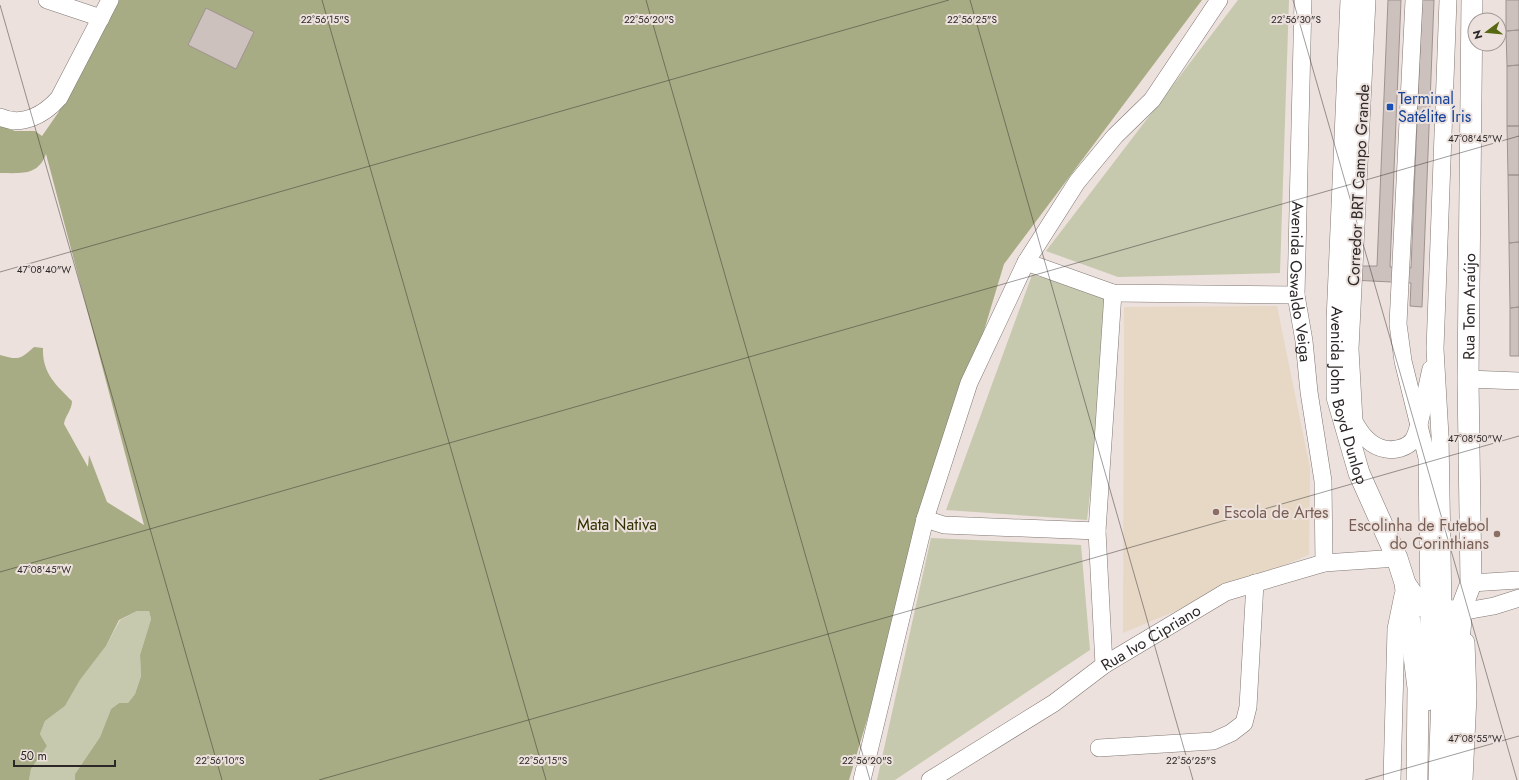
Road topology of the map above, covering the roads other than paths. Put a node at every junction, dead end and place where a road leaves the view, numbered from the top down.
1 (47, 0) edge
2 (110, 0) edge
3 (1219, 0) edge
4 (1303, 0) edge
5 (1351, 0) edge
6 (1367, 0) edge
7 (1414, 0) edge
8 (1448, 0) edge
9 (1472, 0) edge
10 (101, 18) junction
11 (0, 117) edge
12 (1026, 262) junction
13 (1113, 293) junction
14 (1296, 296) junction
15 (1435, 349) junction
16 (1468, 379) junction
17 (1519, 380) edge
18 (1419, 423) junction
19 (925, 519) junction
20 (1097, 531) junction
21 (1397, 558) junction
22 (1324, 562) junction
23 (1519, 580) edge
24 (1255, 583) junction
25 (1405, 583) junction
26 (1471, 583) junction
27 (1519, 598) edge
28 (1448, 613) junction
29 (1104, 665) junction
30 (1099, 748) dead end
31 (943, 774) edge
32 (862, 780) edge
33 (930, 780) edge
34 (1392, 780) edge
35 (1417, 780) edge
36 (1426, 780) edge
37 (1437, 780) edge
38 (1450, 780) edge
39 (1464, 780) edge

1 - 10 street
2 - 10 street
3 - 12 street
4 - 14 street, Avenida Oswaldo Veiga
5 - 21 main road, Avenida John Boyd Dunlop
6 - 18 street, Corredor BRT Campo Grande
7 - 18 street, Corredor BRT Campo Grande
8 - 15 street
9 - 16 main road, Rua Tom Araújo
10 - 11 street
12 - 13 street
12 - 19 street
13 - 14 street
13 - 20 street
14 - 22 street, Avenida Oswaldo Veiga
15 - 18 street, Corredor BRT Campo Grande
15 - 28 street, Corredor BRT Campo Grande
16 - 17 street
16 - 26 main road, Rua Tom Araújo
18 - 28 street, Corredor BRT Campo Grande
19 - 20 street
19 - 32 street
20 - 29 street
21 - 22 street, Rua Ivo Cipriano
21 - 25 main road, Avenida John Boyd Dunlop
22 - 24 street, Rua Ivo Cipriano
23 - 26 street
24 - 29 street, Rua Ivo Cipriano
24 - 30 street
25 - 28 main road
25 - 34 street
25 - 35 main road, Avenida John Boyd Dunlop
26 - 28 main road, Rua Tom Araújo
27 - 28 street
28 - 36 street, Corredor BRT Campo Grande
28 - 37 street, Corredor BRT Campo Grande
28 - 38 main road
28 - 39 street
29 - 31 street, Rua Ivo Cipriano
31 - 33 street, Rua Ivo Cipriano

